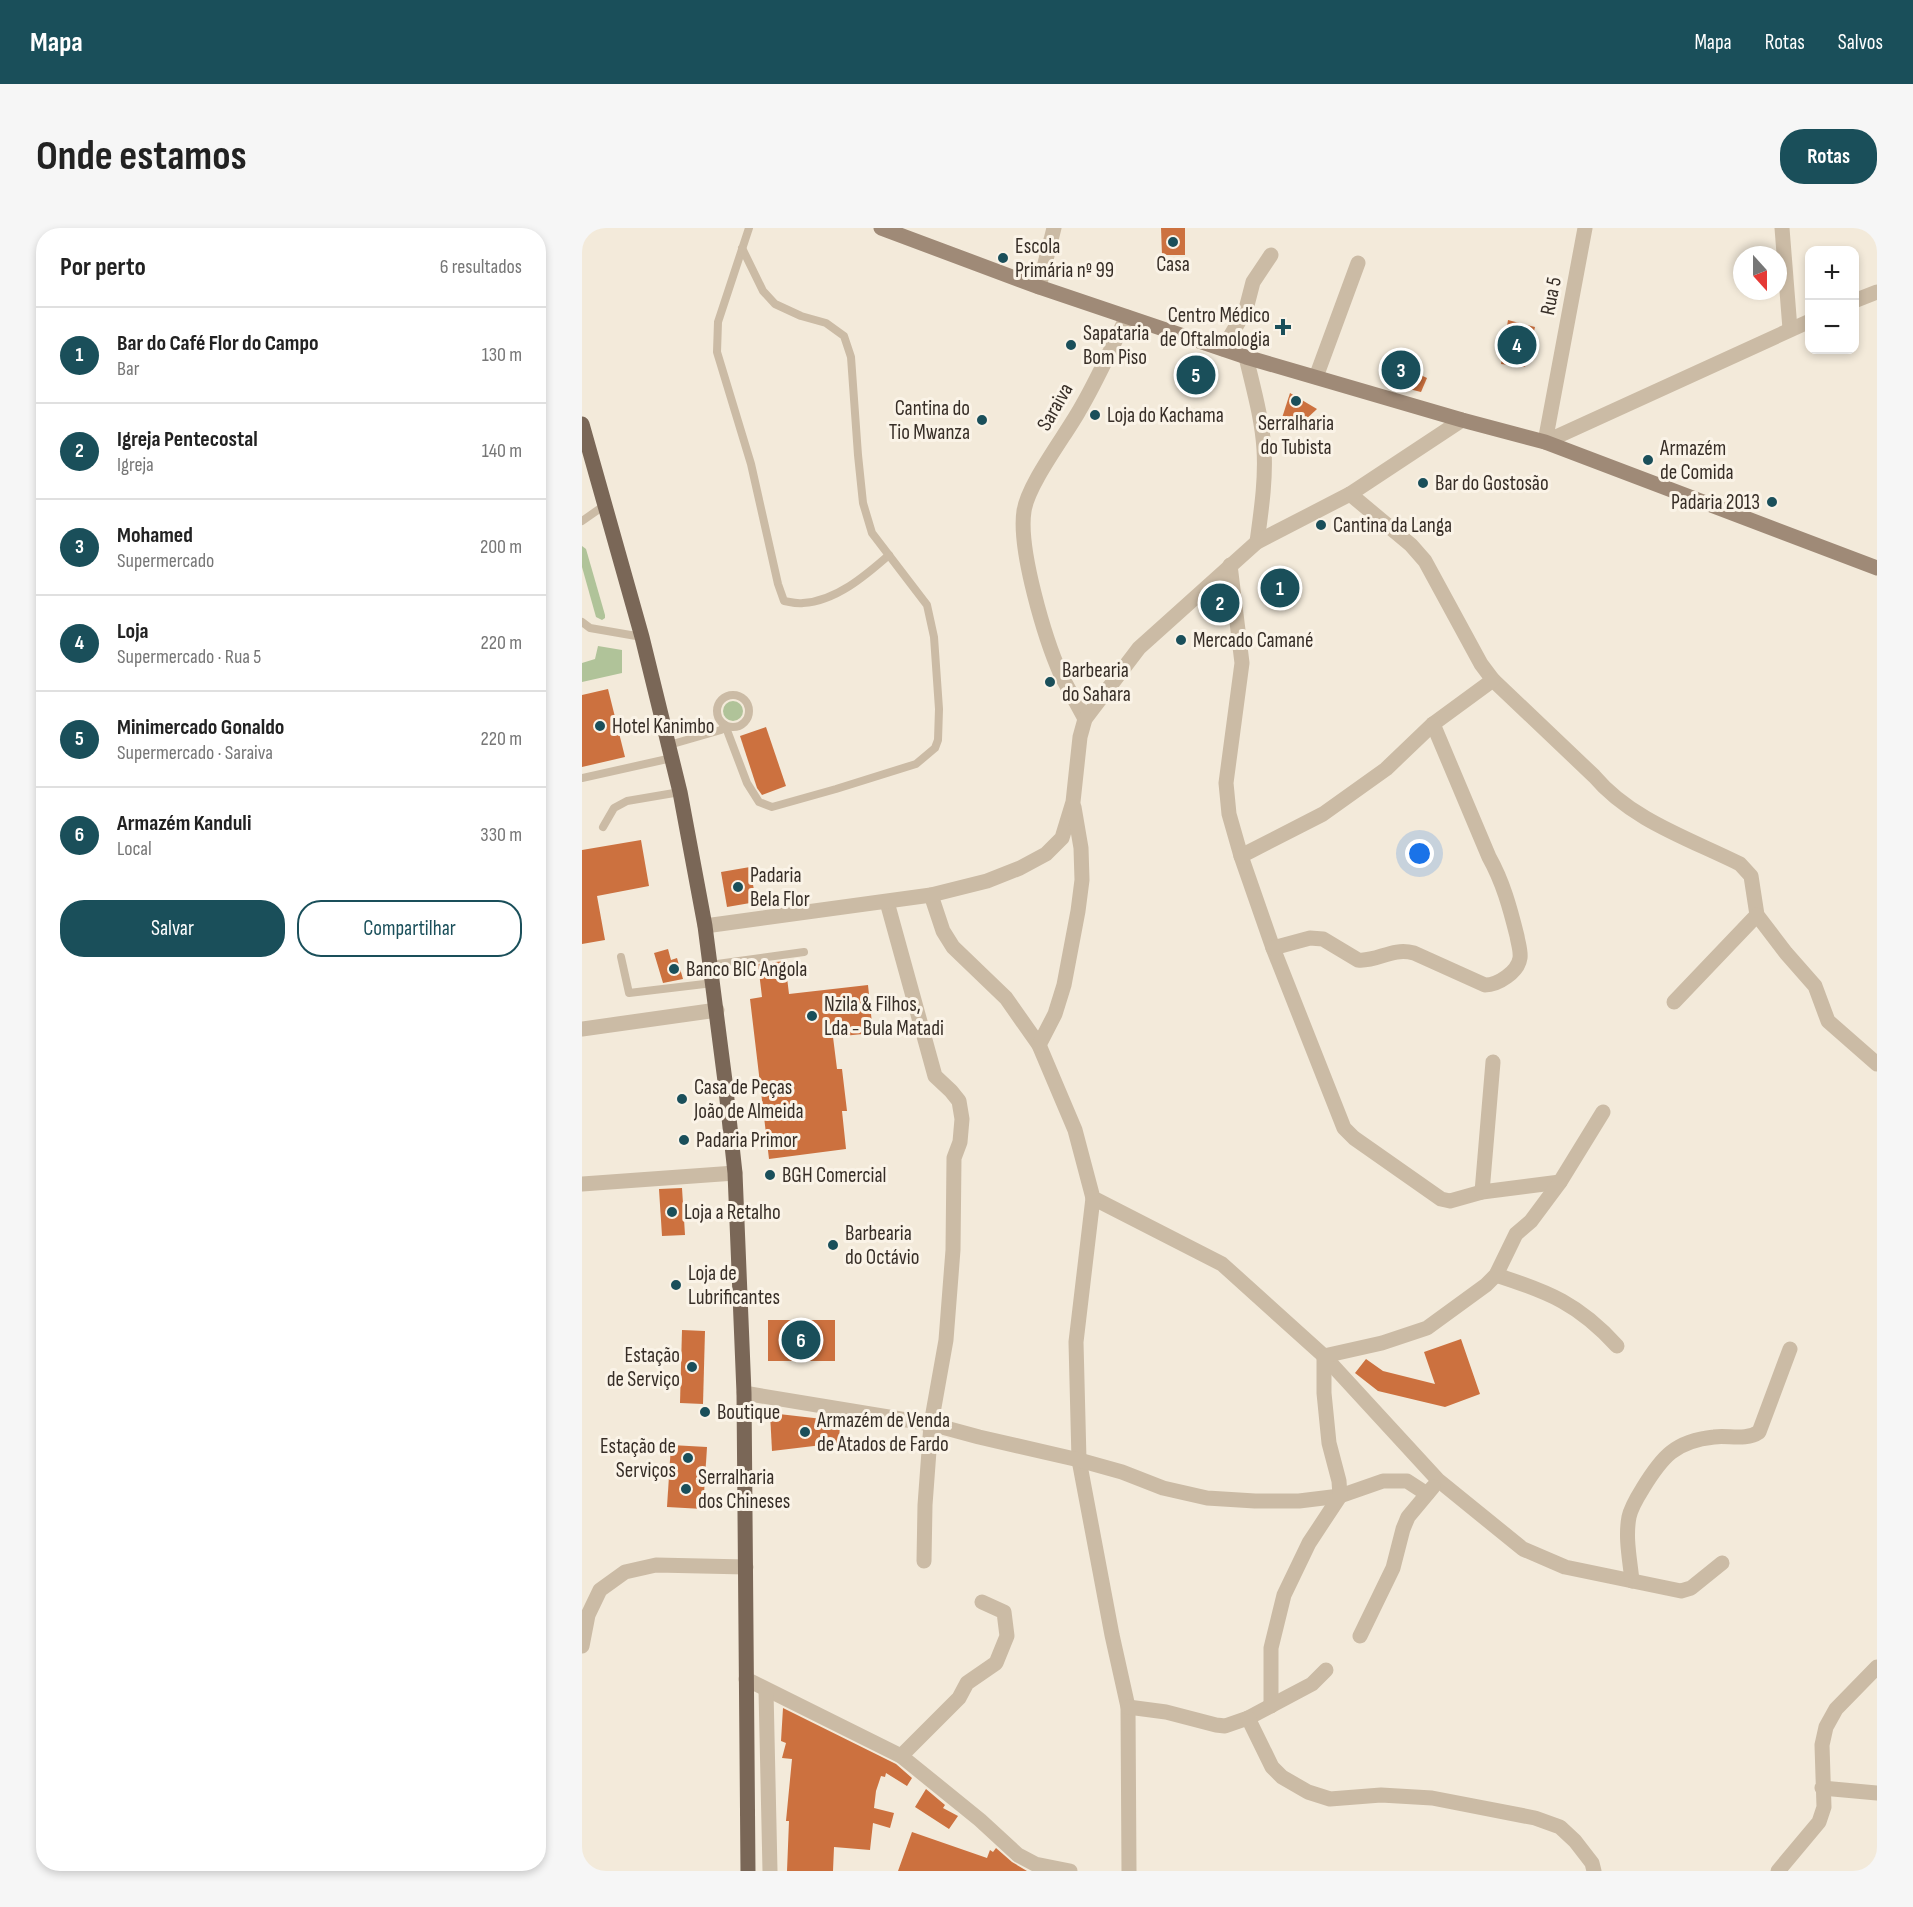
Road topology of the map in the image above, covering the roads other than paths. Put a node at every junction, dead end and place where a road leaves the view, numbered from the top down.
1 (749, 228) edge
2 (881, 228) edge
3 (1054, 228) edge
4 (1585, 228) edge
5 (1782, 228) edge
6 (742, 248) junction
7 (1271, 255) dead end
8 (1358, 263) dead end
9 (1039, 287) junction
10 (1877, 292) edge
11 (1859, 300) edge
12 (1127, 317) junction
13 (1805, 323) edge
14 (1790, 329) junction
15 (1223, 349) junction
16 (1245, 357) junction
17 (1316, 377) junction
18 (1462, 420) junction
19 (582, 424) edge
20 (1545, 442) junction
21 (588, 462) edge
22 (1350, 494) junction
23 (606, 504) junction
24 (582, 521) edge
25 (1257, 542) junction
26 (889, 555) junction
27 (1230, 565) junction
28 (1877, 568) edge
29 (585, 626) edge
30 (642, 637) junction
31 (1493, 680) junction
32 (1085, 719) junction
33 (1433, 724) junction
34 (725, 725) junction
35 (671, 752) junction
36 (582, 778) edge
37 (680, 792) junction
38 (1073, 802) junction
39 (603, 826) dead end
40 (1241, 856) junction
41 (930, 895) junction
42 (887, 902) junction
43 (1757, 915) junction
44 (705, 926) junction
45 (1273, 948) junction
46 (804, 952) dead end
47 (621, 957) dead end
48 (710, 965) junction
49 (713, 983) junction
50 (1674, 1002) dead end
51 (717, 1010) junction
52 (582, 1029) edge
53 (1039, 1045) junction
54 (1492, 1062) dead end
55 (1877, 1064) edge
56 (1603, 1112) dead end
57 (735, 1173) junction
58 (1560, 1182) junction
59 (582, 1184) edge
60 (1482, 1191) junction
61 (1093, 1198) junction
62 (1496, 1275) junction
63 (1617, 1346) dead end
64 (1790, 1349) dead end
65 (1324, 1356) junction
66 (744, 1393) junction
67 (931, 1424) junction
68 (1079, 1460) junction
69 (1438, 1480) junction
70 (1427, 1494) junction
71 (1340, 1496) junction
72 (924, 1561) dead end
73 (1722, 1563) dead end
74 (746, 1567) junction
75 (1632, 1581) junction
76 (982, 1602) dead end
77 (1360, 1636) dead end
78 (582, 1646) edge
79 (1877, 1667) edge
80 (1326, 1670) dead end
81 (746, 1679) junction
82 (766, 1690) junction
83 (1271, 1706) junction
84 (1128, 1707) junction
85 (1248, 1718) junction
86 (901, 1756) junction
87 (1822, 1788) junction
88 (1877, 1793) edge
89 (748, 1837) junction
90 (775, 1840) junction
91 (748, 1871) edge
92 (770, 1871) edge
93 (1070, 1871) edge
94 (1129, 1871) edge
95 (1594, 1871) edge
96 (1778, 1871) edge

1 - 6 lane
2 - 9 main road
3 - 9 street
4 - 20 street, Rua 5
5 - 14 street
6 - 26 lane
6 - 26 lane
7 - 15 street
8 - 17 street
9 - 12 main road
10 - 11 street
12 - 15 main road
12 - 32 street
13 - 14 street
14 - 20 street
15 - 16 main road
16 - 17 main road
16 - 25 street
17 - 18 main road
18 - 20 main road
18 - 22 street
19 - 21 main road
20 - 28 main road
21 - 23 main road
22 - 25 street
22 - 31 street
23 - 24 lane
23 - 30 main road
25 - 27 street
26 - 34 lane
27 - 32 street
27 - 40 street
29 - 30 lane
30 - 35 main road
31 - 33 street
31 - 43 street
32 - 38 street
33 - 40 street
33 - 45 street
34 - 34 lane
34 - 35 lane
35 - 36 lane
35 - 37 main road
37 - 39 lane
37 - 44 main road
38 - 41 street
38 - 53 street
40 - 45 street
41 - 42 street
41 - 53 street
42 - 44 street
42 - 67 street
43 - 50 street
43 - 55 street
44 - 48 main road
45 - 60 street
46 - 48 lane
47 - 49 lane
48 - 49 main road
49 - 51 main road
51 - 52 street
51 - 57 main road
53 - 61 street
54 - 60 street
56 - 58 street
57 - 59 street
57 - 66 main road
58 - 60 street
58 - 62 street
61 - 65 street
61 - 68 street
62 - 63 street
62 - 65 street
64 - 75 street
65 - 69 street
65 - 71 street
66 - 67 street
66 - 74 main road
67 - 68 street
67 - 72 street
68 - 71 street
68 - 84 street
69 - 70 street
69 - 75 street
70 - 71 street
70 - 77 street
71 - 83 street
73 - 75 street
74 - 78 street
74 - 81 main road
76 - 86 street
79 - 87 street
80 - 83 street
81 - 82 street
81 - 89 main road
82 - 86 street
82 - 90 street
83 - 85 street
84 - 85 street
84 - 94 street
85 - 95 street
86 - 93 street
87 - 88 street
87 - 96 street
89 - 90 street
89 - 91 main road
90 - 92 street

